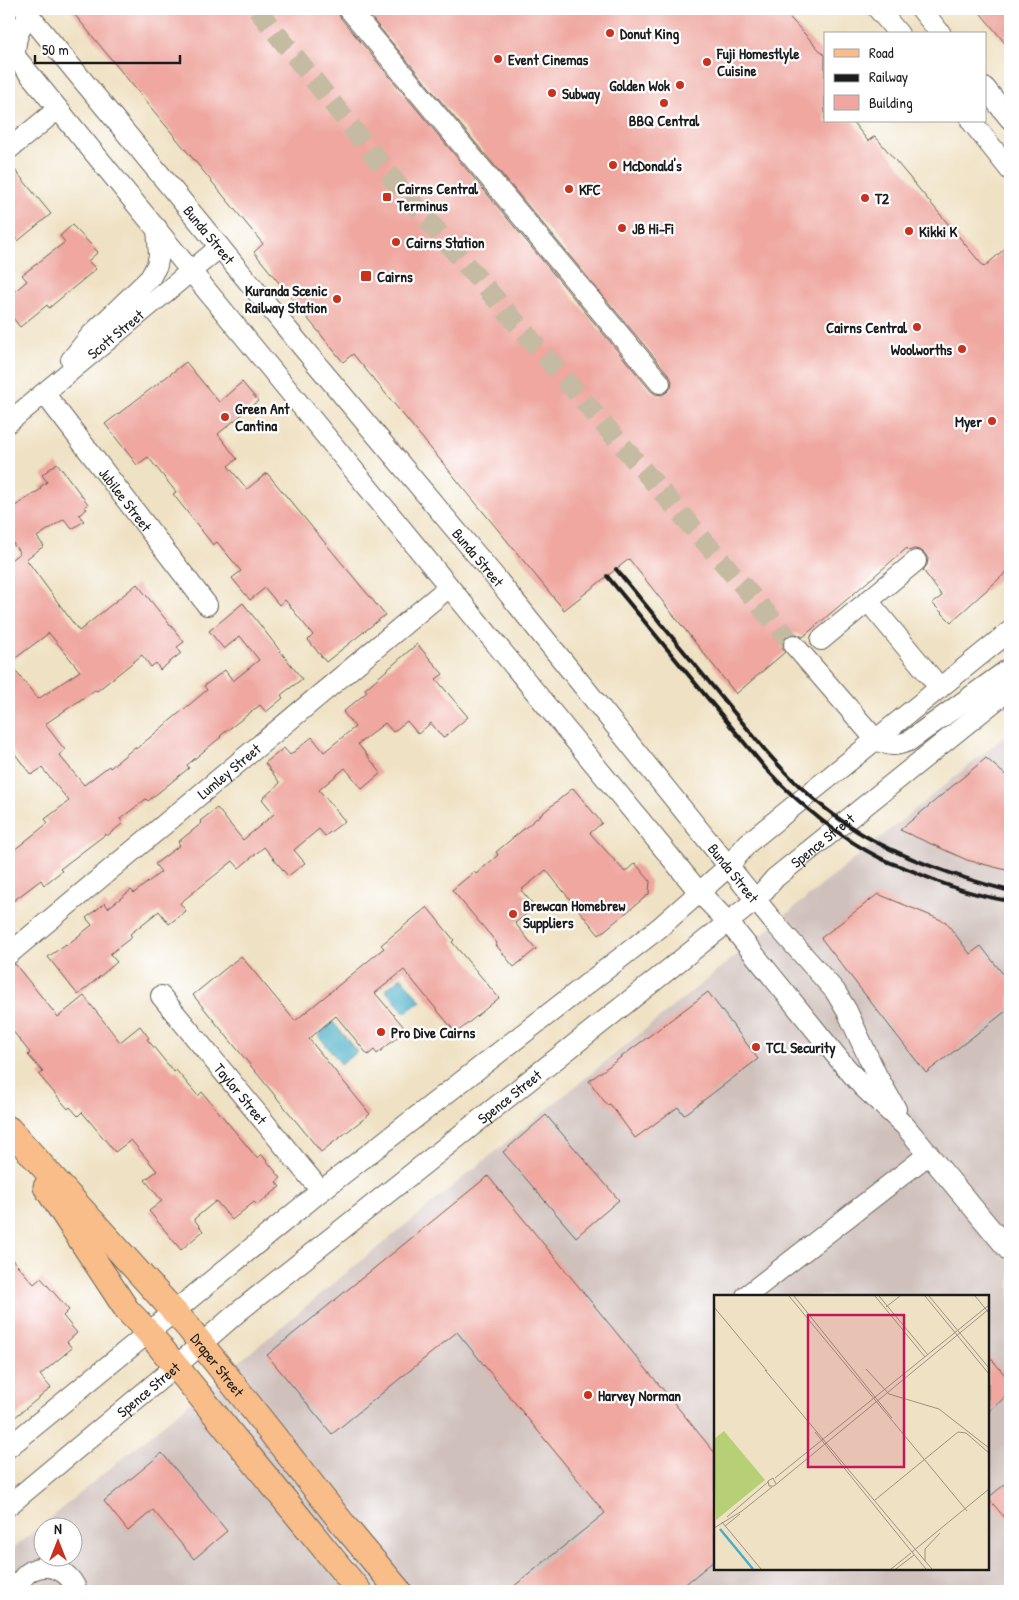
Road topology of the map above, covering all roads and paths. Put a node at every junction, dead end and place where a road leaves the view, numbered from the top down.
1 (350, 9) edge
2 (878, 9) edge
3 (921, 9) edge
4 (27, 12) edge
5 (897, 32) edge
6 (939, 32) edge
7 (12, 53) edge
8 (986, 89) edge
9 (58, 109) junction
10 (1010, 118) edge
11 (972, 122) edge
12 (9, 149) edge
13 (1010, 170) edge
14 (157, 228) junction
15 (220, 247) junction
16 (191, 271) junction
17 (660, 383) dead end
18 (47, 390) junction
19 (9, 422) edge
20 (916, 561) dead end
21 (449, 587) junction
22 (868, 601) junction
23 (207, 605) dead end
24 (1010, 631) edge
25 (821, 640) dead end
26 (794, 645) tunnel mouth
27 (1010, 668) edge
28 (940, 688) junction
29 (1010, 689) edge
30 (876, 740) junction
31 (728, 866) junction
32 (699, 892) junction
33 (756, 900) junction
34 (728, 922) junction
35 (9, 954) edge
36 (161, 996) dead end
37 (905, 1126) junction
38 (9, 1129) edge
39 (24, 1148) junction
40 (929, 1154) junction
41 (321, 1191) junction
42 (1010, 1252) edge
43 (747, 1295) edge
44 (174, 1312) junction
45 (148, 1332) junction
46 (201, 1344) junction
47 (176, 1366) junction
48 (12, 1437) edge
49 (9, 1505) edge
50 (16, 1591) edge
51 (77, 1591) edge
52 (359, 1591) edge
53 (399, 1591) edge

1 - 17 street
2 - 5 street
3 - 6 street
4 - 7 street
4 - 15 street, Bunda Street
7 - 9 street, Bunda Street
8 - 10 street
9 - 12 street
9 - 14 street, Bunda Street
11 - 13 street
14 - 16 street, Bunda Street
14 - 18 street
15 - 16 street, Scott Street
15 - 31 street, Bunda Street
16 - 18 street, Scott Street
16 - 21 street, Bunda Street
18 - 19 street, Scott Street
18 - 23 street, Jubilee Street
20 - 22 street
21 - 32 street, Bunda Street
21 - 35 street, Lumley Street
22 - 25 street
22 - 28 street
24 - 28 street
26 - 30 street
27 - 30 street
28 - 30 street
29 - 33 street, Spence Street
30 - 31 street
31 - 32 street
31 - 33 street, Bunda Street
32 - 34 street, Bunda Street
32 - 41 street
33 - 34 street, Spence Street
33 - 37 street, Bunda Street
34 - 37 street, Bunda Street
34 - 46 street, Spence Street
36 - 41 street, Taylor Street
37 - 40 street, Bunda Street
38 - 39 main road, Draper Street
39 - 44 main road, Draper Street
39 - 45 main road, Draper Street
40 - 42 street, Bunda Street
40 - 43 street
41 - 44 street
44 - 45 street
44 - 46 main road, Draper Street
45 - 47 main road, Draper Street
45 - 48 street
46 - 47 street, Spence Street
46 - 53 main road, Draper Street
47 - 49 street, Spence Street
47 - 52 main road, Draper Street
50 - 51 street

